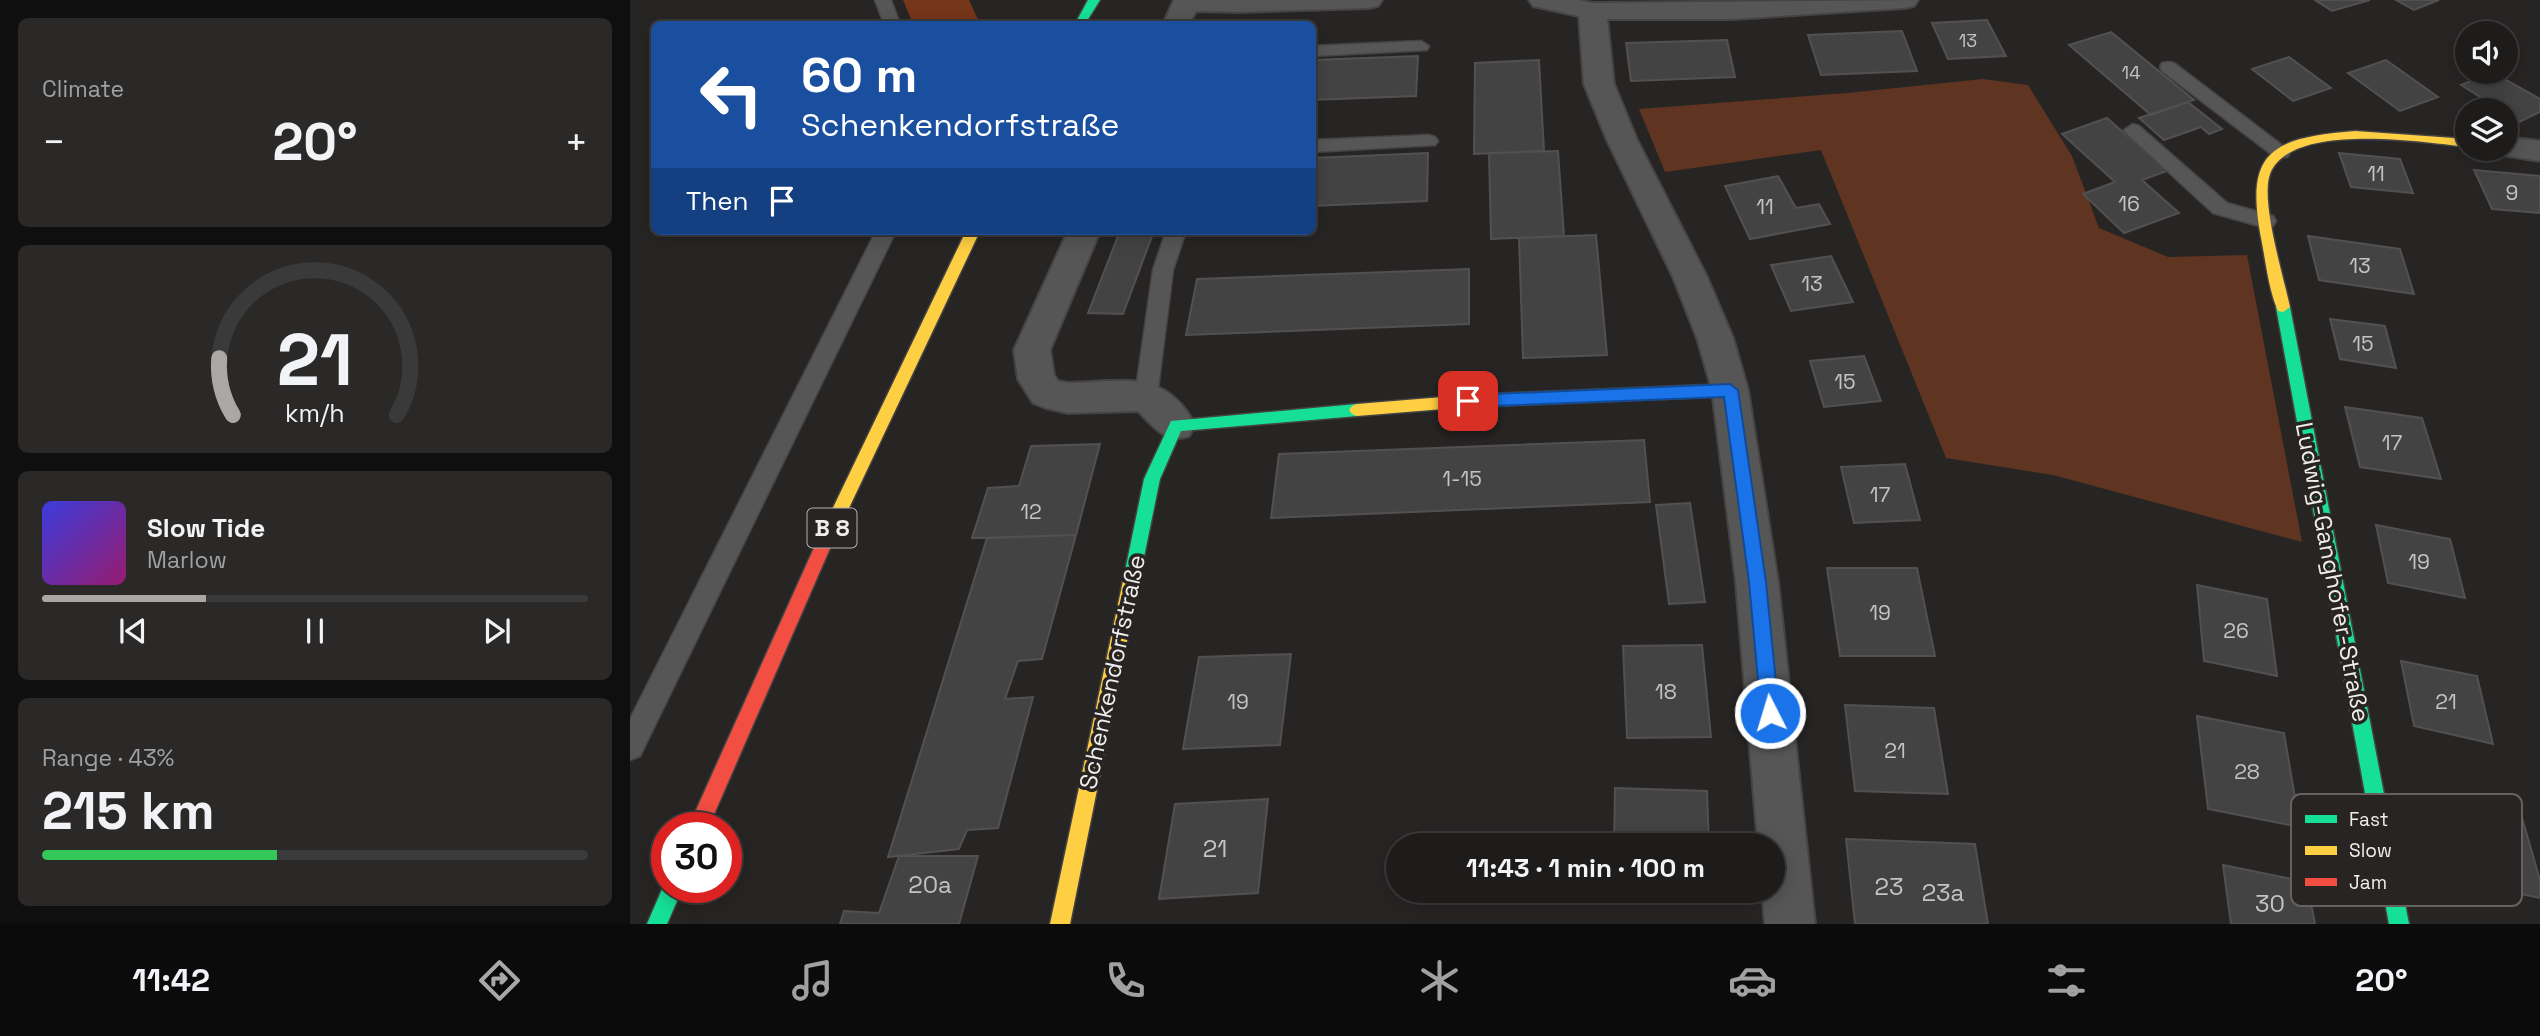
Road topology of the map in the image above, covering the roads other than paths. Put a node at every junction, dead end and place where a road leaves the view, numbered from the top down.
1 (883, 0) edge
2 (1094, 0) edge
3 (1368, 0) edge
4 (1544, 0) edge
5 (1904, 0) edge
6 (1183, 9) edge
7 (1592, 11) junction
8 (891, 21) edge
9 (1082, 21) edge
10 (1421, 46) dead end
11 (1316, 51) edge
12 (2168, 67) dead end
13 (2133, 130) dead end
14 (1429, 141) dead end
15 (2455, 143) edge
16 (1316, 146) edge
17 (2518, 148) edge
18 (2540, 151) edge
19 (2281, 153) junction
20 (2266, 221) junction
21 (884, 235) edge
22 (971, 235) edge
23 (1082, 235) edge
24 (1175, 235) edge
25 (1730, 390) junction
26 (1146, 396) junction
27 (1176, 425) junction
28 (630, 747) edge
29 (2374, 794) edge
30 (705, 812) edge
31 (666, 903) edge
32 (2396, 906) edge
33 (657, 924) edge
34 (1060, 924) edge
35 (1790, 924) edge
36 (2399, 924) edge

1 - 8 lane
2 - 9 street
3 - 6 street
4 - 7 street
5 - 7 street
7 - 25 street
10 - 11 lane
12 - 19 lane
13 - 20 lane
14 - 16 lane
15 - 19 street
17 - 18 street
19 - 20 street, Ludwig-Ganghofer-Straße
20 - 29 street, Ludwig-Ganghofer-Straße
21 - 28 lane
22 - 30 street, B 8
23 - 26 street
24 - 26 lane
25 - 27 street
25 - 35 street
26 - 27 street
27 - 34 street, Schenkendorfstraße
31 - 33 street
32 - 36 street, Ludwig-Ganghofer-Straße

